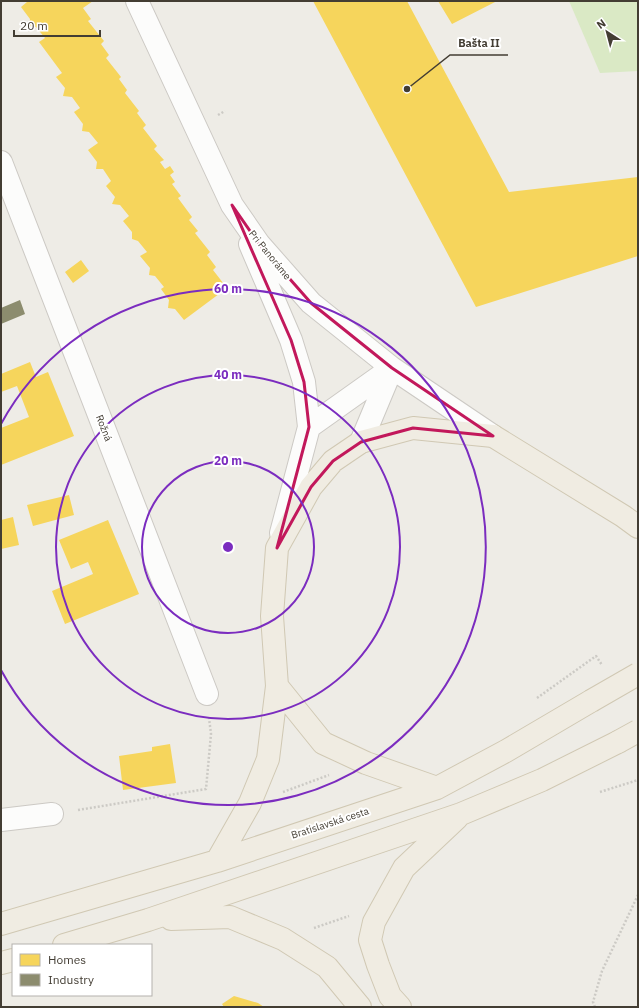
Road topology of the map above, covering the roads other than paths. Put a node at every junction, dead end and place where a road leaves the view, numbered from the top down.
1 (137, 1) edge
2 (1, 162) edge
3 (232, 205) junction
4 (392, 368) junction
5 (309, 427) junction
6 (493, 436) junction
7 (361, 442) junction
8 (638, 527) edge
9 (277, 548) junction
10 (638, 674) edge
11 (277, 686) junction
12 (207, 694) road end
13 (638, 731) edge
14 (437, 788) junction
15 (52, 814) road end
16 (461, 814) junction
17 (1, 820) edge
18 (217, 861) junction
19 (148, 920) junction
20 (1, 924) edge
21 (67, 944) edge
22 (12, 960) edge
23 (1, 964) edge
24 (360, 1007) edge
25 (400, 1007) edge

1 - 3 street, Pri Panoráme
2 - 12 street, Rožná
3 - 4 street, Pri Panoráme
3 - 5 street
4 - 5 street
4 - 6 street, Pri Panoráme
4 - 7 street
5 - 9 street
6 - 7 main road
6 - 8 main road
7 - 9 main road
9 - 11 main road
10 - 14 main road, Bratislavská cesta, bridge
11 - 14 main road
11 - 18 main road
13 - 16 main road, bridge
14 - 18 main road, Bratislavská cesta
15 - 17 street
16 - 19 main road
16 - 25 main road
18 - 20 main road, Bratislavská cesta
19 - 21 main road
19 - 24 main road
22 - 23 main road

